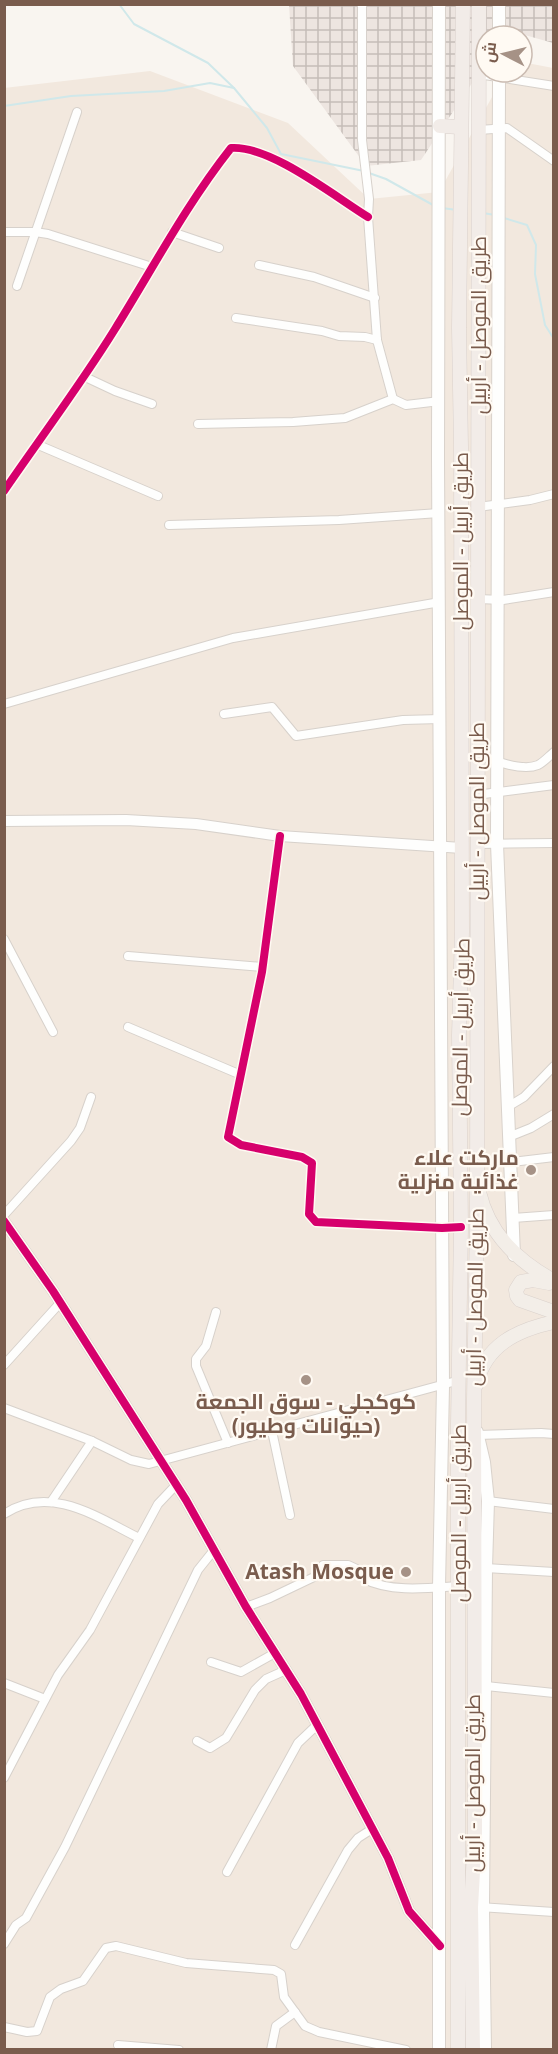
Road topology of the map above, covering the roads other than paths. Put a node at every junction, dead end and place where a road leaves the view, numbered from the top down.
1 (362, 4) edge
2 (439, 4) edge
3 (463, 4) edge
4 (479, 4) edge
5 (499, 4) edge
6 (479, 24) edge
7 (499, 24) edge
8 (534, 83) edge
9 (478, 84) edge
10 (499, 84) edge
11 (554, 87) edge
12 (78, 112) dead end
13 (440, 126) junction
14 (461, 127) junction
15 (498, 127) junction
16 (479, 130) junction
17 (554, 161) edge
18 (368, 217) junction
19 (4, 232) edge
20 (35, 232) junction
21 (172, 232) junction
22 (219, 248) dead end
23 (259, 266) dead end
24 (152, 267) junction
25 (17, 286) dead end
26 (375, 298) junction
27 (236, 318) dead end
28 (377, 340) junction
29 (83, 376) junction
30 (393, 399) junction
31 (440, 401) junction
32 (152, 404) dead end
33 (198, 424) dead end
34 (36, 444) junction
35 (4, 491) edge
36 (554, 494) edge
37 (158, 496) dead end
38 (499, 504) junction
39 (478, 507) junction
40 (439, 513) junction
41 (169, 525) dead end
42 (554, 592) edge
43 (478, 599) junction
44 (498, 600) junction
45 (440, 602) junction
46 (4, 704) edge
47 (224, 714) dead end
48 (440, 719) junction
49 (554, 752) edge
50 (477, 754) junction
51 (498, 762) junction
52 (554, 785) edge
53 (497, 792) junction
54 (476, 795) junction
55 (4, 822) edge
56 (280, 836) junction
57 (497, 843) junction
58 (554, 843) edge
59 (477, 844) junction
60 (441, 848) junction
61 (462, 848) junction
62 (4, 939) edge
63 (128, 956) dead end
64 (262, 967) junction
65 (128, 1027) dead end
66 (53, 1032) dead end
67 (554, 1066) edge
68 (240, 1076) junction
69 (91, 1097) dead end
70 (509, 1106) junction
71 (554, 1114) edge
72 (511, 1136) junction
73 (554, 1157) edge
74 (512, 1162) junction
75 (476, 1173) junction
76 (4, 1215) edge
77 (554, 1215) edge
78 (513, 1218) junction
79 (4, 1221) edge
80 (461, 1227) junction
81 (442, 1228) junction
82 (514, 1255) junction
83 (554, 1283) edge
84 (60, 1303) junction
85 (216, 1312) dead end
86 (554, 1312) edge
87 (554, 1322) edge
88 (4, 1365) edge
89 (460, 1380) junction
90 (443, 1386) junction
91 (474, 1399) junction
92 (4, 1408) edge
93 (474, 1420) junction
94 (272, 1431) junction
95 (554, 1434) edge
96 (478, 1435) junction
97 (92, 1441) junction
98 (228, 1443) junction
99 (161, 1462) junction
100 (176, 1485) junction
101 (488, 1501) junction
102 (51, 1502) junction
103 (554, 1509) edge
104 (4, 1514) edge
105 (290, 1515) dead end
106 (139, 1538) junction
107 (214, 1550) junction
108 (486, 1568) junction
109 (554, 1572) edge
110 (459, 1586) junction
111 (439, 1587) junction
112 (246, 1607) junction
113 (275, 1653) junction
114 (211, 1662) dead end
115 (286, 1670) junction
116 (4, 1683) edge
117 (486, 1686) junction
118 (554, 1693) edge
119 (45, 1699) junction
120 (317, 1725) junction
121 (197, 1741) dead end
122 (4, 1778) edge
123 (372, 1829) junction
124 (475, 1835) junction
125 (458, 1837) junction
126 (227, 1872) dead end
127 (477, 1906) junction
128 (554, 1912) edge
129 (4, 1944) edge
130 (295, 1945) dead end
131 (440, 1946) junction
132 (295, 2012) junction
133 (4, 2027) edge
134 (118, 2045) dead end
135 (178, 2049) edge
136 (271, 2049) edge
137 (406, 2049) edge
138 (439, 2049) edge
139 (458, 2049) edge
140 (473, 2049) edge
141 (485, 2049) edge

1 - 18 street
2 - 13 main road
3 - 14 highway, طريق أربيل - الموصل
4 - 6 highway, طريق الموصل - أربيل
5 - 7 main road
8 - 11 street
9 - 16 highway, طريق الموصل - أربيل
10 - 15 main road
12 - 20 street
13 - 14 highway
13 - 31 main road
14 - 61 highway, طريق أربيل - الموصل
15 - 16 street
15 - 17 street
15 - 38 main road
16 - 39 highway, طريق الموصل - أربيل
18 - 21 street
18 - 26 street
19 - 20 street
20 - 24 street
20 - 25 street
21 - 22 street
21 - 24 street
23 - 26 street
24 - 29 street
26 - 28 street
27 - 28 street
28 - 30 street
29 - 32 street
29 - 34 street
30 - 31 street
30 - 33 street
31 - 40 main road
34 - 35 street
34 - 37 street
36 - 38 street
38 - 39 street
38 - 44 main road
39 - 43 highway, طريق الموصل - أربيل
40 - 41 street
40 - 45 main road
42 - 44 street
43 - 44 street
43 - 50 highway, طريق الموصل - أربيل
44 - 51 main road
45 - 46 street
45 - 48 main road
47 - 48 street
48 - 60 main road
49 - 51 street
50 - 51 street
50 - 54 highway, طريق الموصل - أربيل
51 - 53 main road
52 - 53 street
53 - 54 street
53 - 57 main road
54 - 59 highway, طريق الموصل - أربيل
55 - 56 street
56 - 60 street
56 - 64 street
57 - 58 street
57 - 59 street
57 - 70 main road
59 - 75 highway, طريق الموصل - أربيل
60 - 61 street
60 - 81 main road
61 - 80 highway, طريق أربيل - الموصل
62 - 66 street
63 - 64 street
64 - 68 street
65 - 68 street
67 - 70 street
68 - 81 street
69 - 76 street
70 - 72 main road
71 - 72 street
72 - 74 main road
73 - 74 street
74 - 78 main road
75 - 82 main road
75 - 91 highway, طريق الموصل - أربيل
77 - 78 street
78 - 82 main road
79 - 84 street
80 - 81 street
80 - 89 highway, طريق أربيل - الموصل
81 - 90 main road
82 - 83 main road
83 - 86 main road
84 - 88 street
84 - 99 street
85 - 98 street
87 - 91 main road
89 - 90 street
89 - 110 highway, طريق أربيل - الموصل
90 - 94 street
90 - 111 main road
91 - 93 highway, طريق الموصل - أربيل
92 - 97 street
93 - 96 main road
93 - 124 highway, طريق الموصل - أربيل
94 - 98 street
94 - 105 street
95 - 96 street
96 - 101 main road
97 - 99 street
97 - 102 street
98 - 99 street
99 - 100 street
100 - 106 street
100 - 107 street
101 - 103 street
101 - 108 main road
102 - 104 street
102 - 106 street
106 - 119 street
107 - 112 street
107 - 129 street
108 - 109 street
108 - 117 main road
110 - 111 street
110 - 125 highway, طريق أربيل - الموصل
111 - 112 street
111 - 131 main road
112 - 113 street
113 - 114 street
113 - 115 street
115 - 120 street
115 - 121 street
116 - 119 street
117 - 118 street
117 - 127 main road
119 - 122 street
120 - 123 street
120 - 126 street
123 - 130 street
123 - 131 street
124 - 125 highway
124 - 127 highway, طريق الموصل - أربيل
125 - 139 highway, طريق أربيل - الموصل
127 - 128 street
127 - 140 highway, طريق الموصل - أربيل
127 - 141 main road
131 - 138 main road
132 - 133 street
132 - 136 street
132 - 137 street
134 - 135 street

